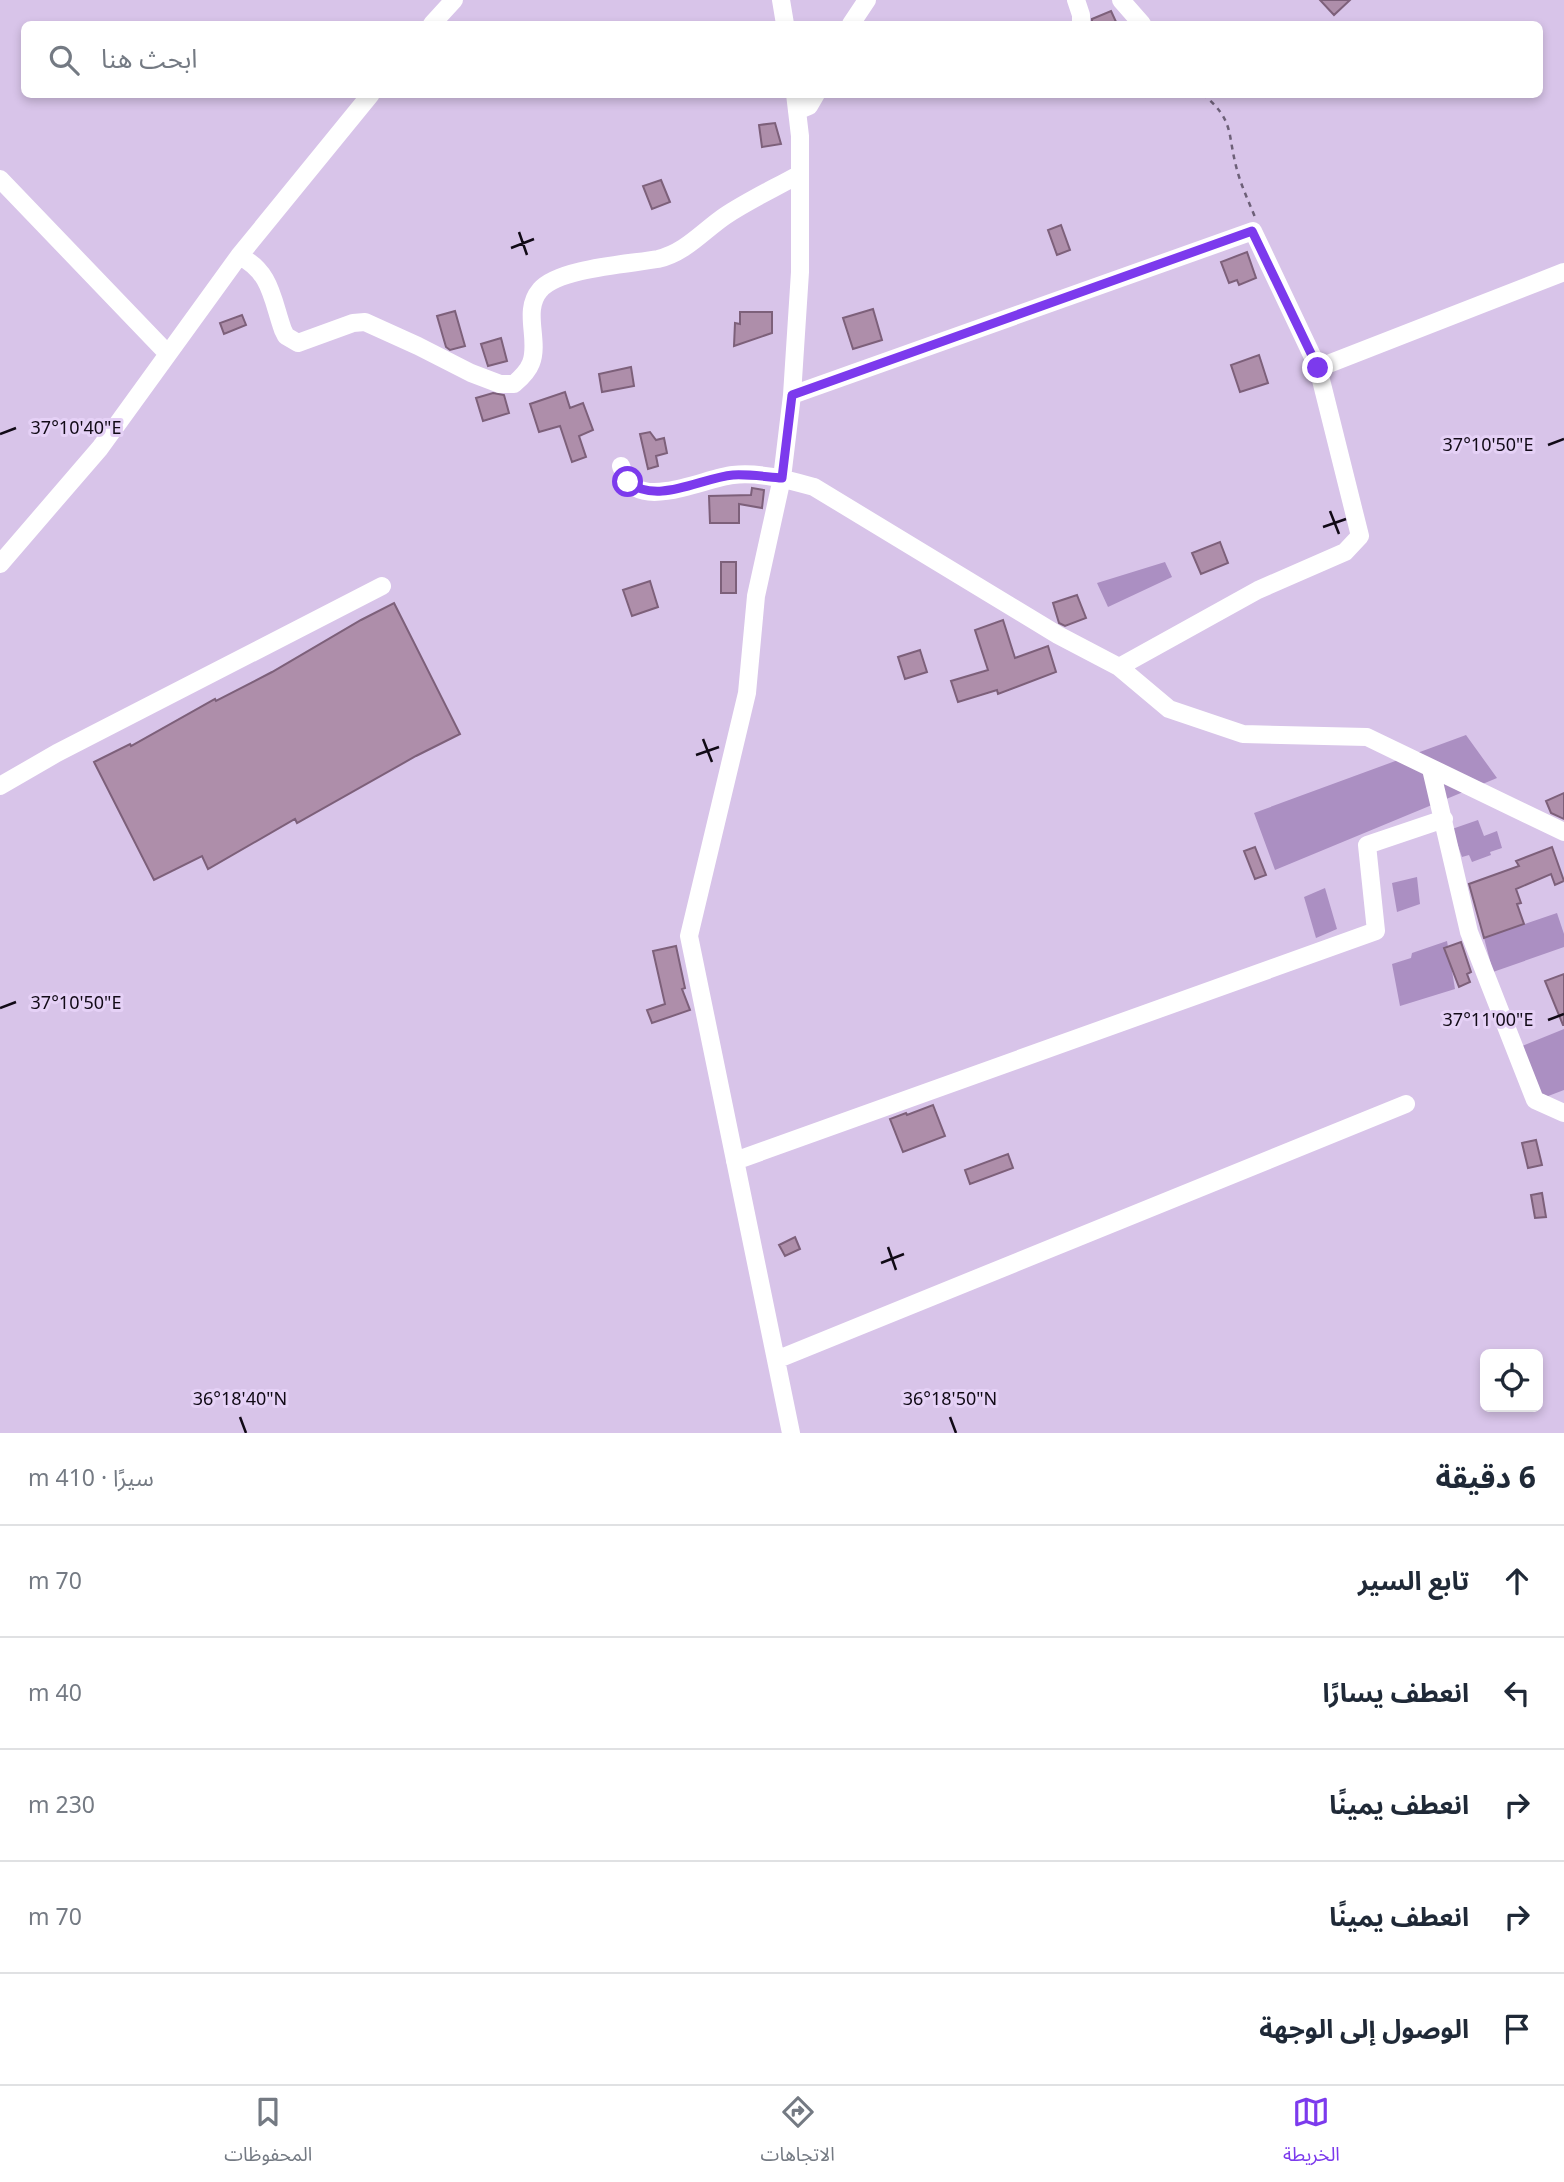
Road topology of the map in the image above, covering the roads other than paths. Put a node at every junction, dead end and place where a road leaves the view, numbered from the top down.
1 (454, 0) edge
2 (781, 0) edge
3 (867, 0) edge
4 (1076, 0) edge
5 (1121, 0) edge
6 (435, 21) edge
7 (784, 21) edge
8 (853, 21) edge
9 (1081, 21) edge
10 (1139, 21) edge
11 (368, 98) edge
12 (814, 98) edge
13 (796, 103) edge
14 (800, 174) junction
15 (0, 179) edge
16 (239, 256) junction
17 (1564, 272) edge
18 (168, 354) junction
19 (1318, 368) junction
20 (792, 395) junction
21 (621, 466) dead end
22 (782, 478) junction
23 (0, 564) edge
24 (382, 586) dead end
25 (1119, 667) junction
26 (1431, 769) junction
27 (0, 786) edge
28 (1444, 819) junction
29 (1564, 831) edge
30 (1406, 1104) dead end
31 (1564, 1113) edge
32 (735, 1161) junction
33 (776, 1360) junction
34 (791, 1433) edge

1 - 6 street
2 - 7 street
3 - 8 street
4 - 9 street
5 - 10 street
11 - 16 street
12 - 13 street
13 - 14 street
14 - 16 street
14 - 20 street
15 - 18 street
16 - 18 street
17 - 19 street
18 - 23 street
19 - 20 street
19 - 25 street
20 - 22 street
21 - 22 street
22 - 25 street
22 - 32 street
24 - 27 street
25 - 26 street
26 - 28 street
26 - 29 street
28 - 31 street
28 - 32 street
30 - 33 street
32 - 33 street
33 - 34 street

